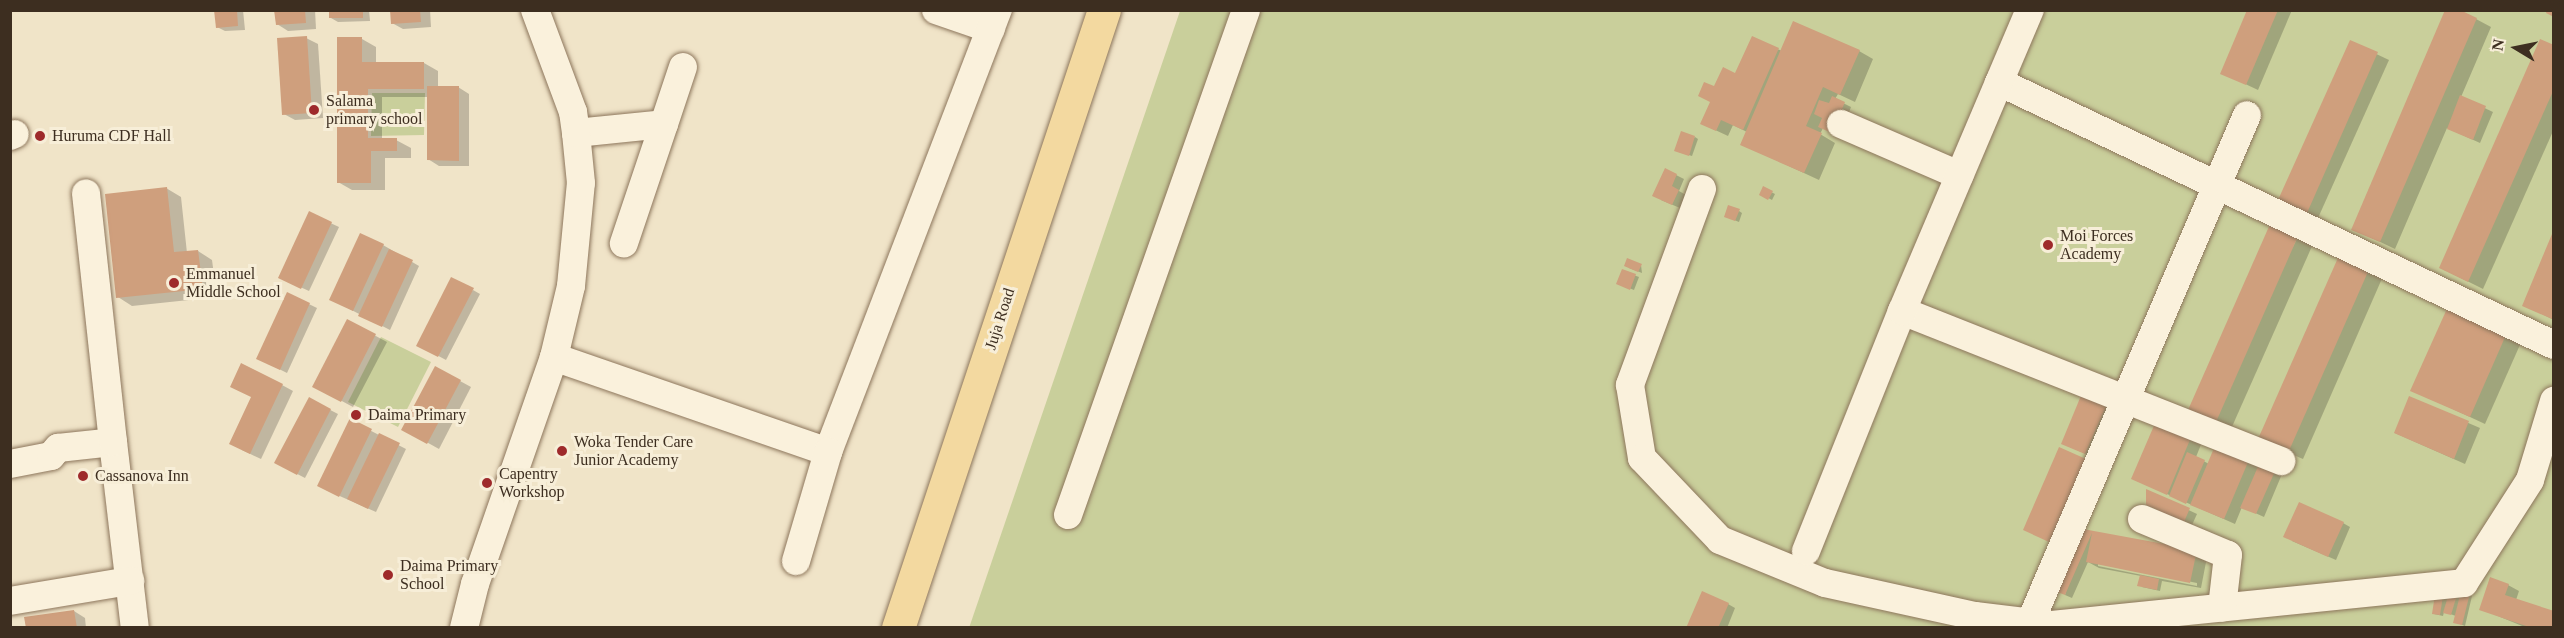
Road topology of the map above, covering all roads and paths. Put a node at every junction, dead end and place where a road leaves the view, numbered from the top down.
1 (535, 10) edge
2 (936, 10) edge
3 (1104, 10) edge
4 (1246, 10) edge
5 (2030, 10) edge
6 (994, 20) edge
7 (683, 67) dead end
8 (1999, 82) junction
9 (2247, 115) dead end
10 (664, 124) junction
11 (1841, 124) dead end
12 (576, 133) junction
13 (1959, 175) junction
14 (2217, 186) junction
15 (1702, 189) dead end
16 (86, 194) dead end
17 (624, 243) dead end
18 (1902, 311) junction
19 (2553, 345) edge
20 (554, 357) junction
21 (2128, 400) junction
22 (2553, 401) edge
23 (113, 442) junction
24 (828, 452) junction
25 (2281, 461) dead end
26 (10, 464) edge
27 (1068, 515) dead end
28 (2142, 519) dead end
29 (1806, 551) dead end
30 (796, 561) dead end
31 (130, 581) junction
32 (10, 601) edge
33 (2222, 608) junction
34 (2030, 623) junction
35 (135, 627) edge
36 (464, 627) edge
37 (898, 627) edge

1 - 12 street
2 - 6 street
3 - 37 main road, Juja Road
4 - 27 street
5 - 8 street
6 - 24 street
7 - 10 street
8 - 13 street
8 - 14 street
9 - 14 street
10 - 12 street
10 - 17 street
11 - 13 street
12 - 20 street
13 - 18 street
14 - 19 street
14 - 21 street
15 - 34 street
16 - 23 street
18 - 21 street
18 - 29 street
20 - 24 street
20 - 36 street
21 - 25 street
21 - 34 street
22 - 33 street
23 - 26 street
23 - 31 street
24 - 30 street
28 - 33 street
31 - 32 street
31 - 35 street
33 - 34 street

